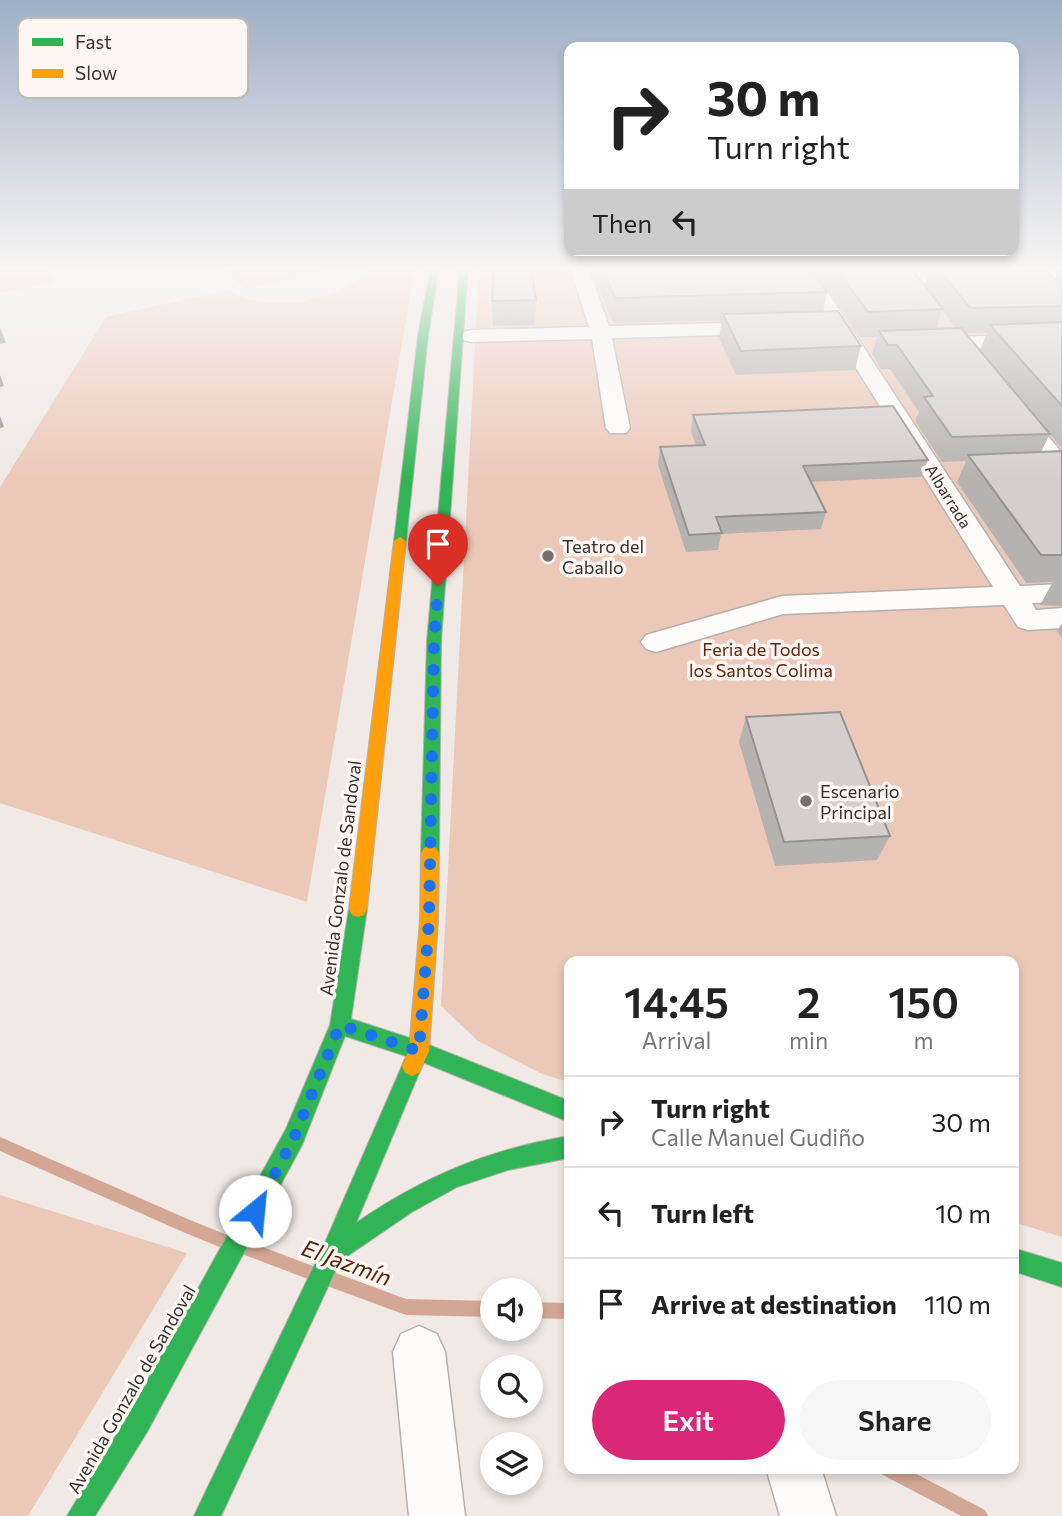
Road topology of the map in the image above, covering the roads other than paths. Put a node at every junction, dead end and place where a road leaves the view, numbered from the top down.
1 (423, 338) edge
2 (458, 338) edge
3 (602, 338) edge
4 (848, 338) edge
5 (940, 338) edge
6 (952, 338) edge
7 (1038, 338) edge
8 (904, 344) edge
9 (878, 345) edge
10 (853, 346) junction
11 (1058, 348) edge
12 (977, 363) edge
13 (1002, 395) edge
14 (618, 428) dead end
15 (1062, 468) edge
16 (1036, 469) edge
17 (960, 472) dead end
18 (935, 474) junction
19 (1062, 593) edge
20 (1013, 595) junction
21 (1062, 618) edge
22 (656, 642) dead end
23 (340, 1025) junction
24 (419, 1051) junction
25 (564, 1110) edge
26 (564, 1148) edge
27 (331, 1255) junction
28 (1019, 1261) edge
29 (1062, 1275) edge
30 (419, 1353) dead end
31 (795, 1474) edge
32 (79, 1516) edge
33 (207, 1516) edge
34 (437, 1516) edge
35 (808, 1516) edge

1 - 23 main road, Avenida Gonzalo de Sandoval
2 - 24 main road
3 - 14 street
4 - 10 street, Albarrada
5 - 8 street
6 - 12 street
7 - 11 street
9 - 10 street
10 - 18 street, Albarrada
13 - 15 street
15 - 16 street
17 - 18 street
18 - 20 street, Albarrada
19 - 20 street
20 - 21 street, Albarrada
20 - 22 street
23 - 24 main road
23 - 32 main road, Avenida Gonzalo de Sandoval
24 - 25 main road
24 - 27 main road
26 - 27 main road
27 - 33 main road
28 - 29 main road
30 - 34 street
31 - 35 street

